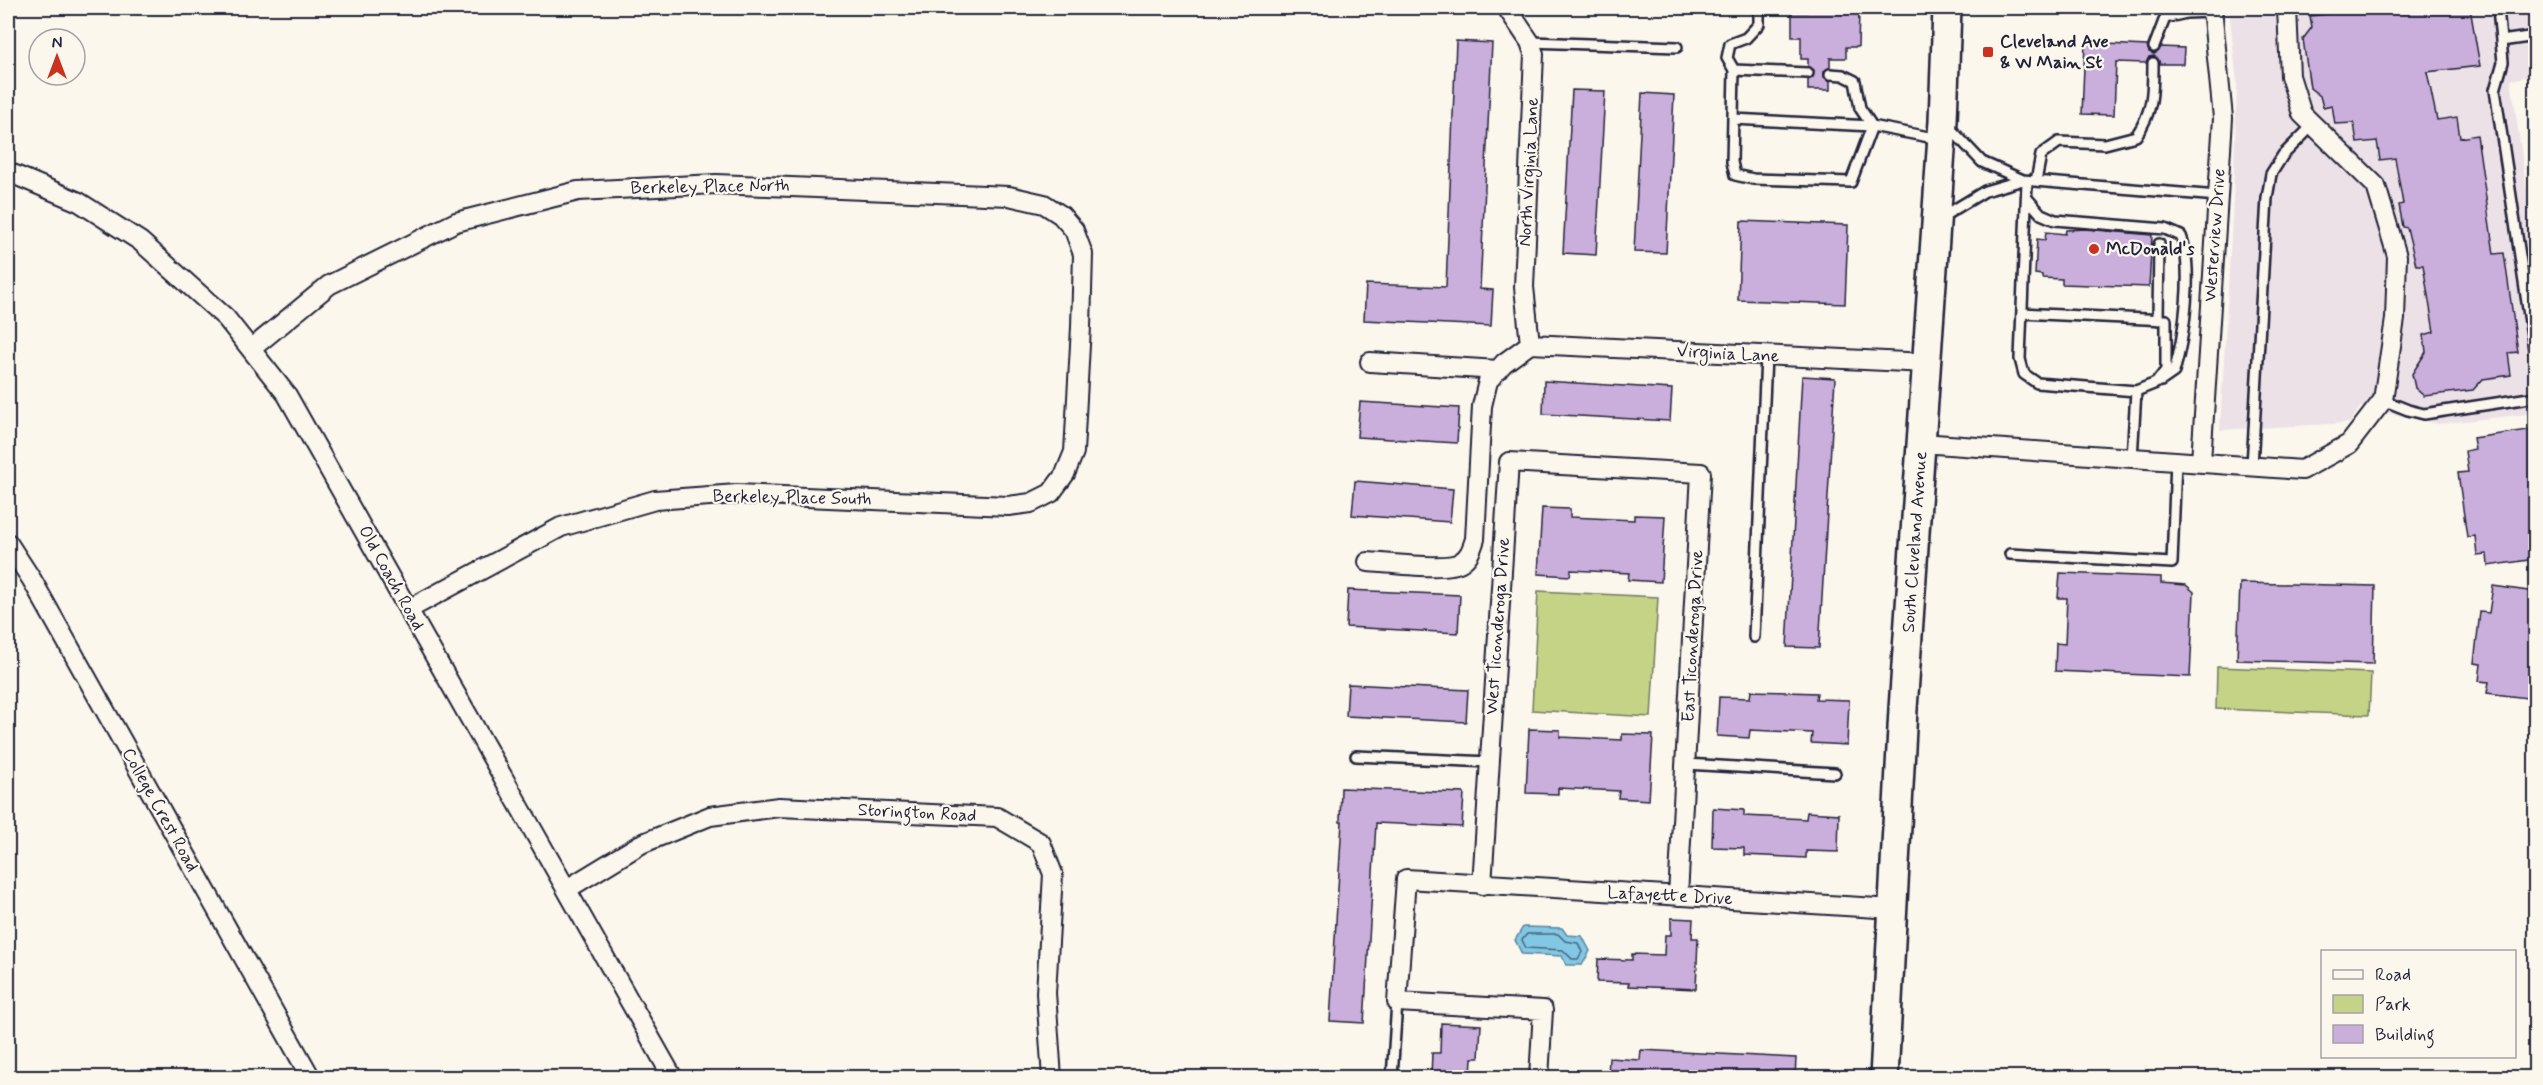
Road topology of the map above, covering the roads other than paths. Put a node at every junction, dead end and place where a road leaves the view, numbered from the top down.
1 (1507, 8) edge
2 (1759, 8) edge
3 (1947, 8) edge
4 (2287, 8) edge
5 (2498, 8) edge
6 (2212, 10) edge
7 (2535, 36) edge
8 (2501, 41) junction
9 (1530, 42) junction
10 (1677, 47) dead end
11 (2154, 47) dead end
12 (2153, 63) dead end
13 (1734, 70) junction
14 (1808, 73) dead end
15 (1830, 74) dead end
16 (1733, 119) junction
17 (2313, 125) junction
18 (1872, 126) junction
19 (1942, 130) junction
20 (8, 172) edge
21 (2029, 181) junction
22 (2218, 196) junction
23 (2027, 198) junction
24 (1936, 220) junction
25 (2159, 244) dead end
26 (2022, 313) junction
27 (2157, 320) junction
28 (1530, 344) junction
29 (251, 349) junction
30 (1079, 353) joint
31 (1766, 356) junction
32 (1370, 362) dead end
33 (2535, 362) edge
34 (1927, 363) junction
35 (1498, 370) junction
36 (2156, 383) junction
37 (2136, 391) junction
38 (2535, 397) edge
39 (2383, 400) junction
40 (1921, 443) junction
41 (2132, 458) junction
42 (2176, 460) junction
43 (2200, 462) junction
44 (2252, 466) junction
45 (1604, 468) joint
46 (8, 543) edge
47 (2010, 554) dead end
48 (1368, 562) dead end
49 (409, 609) junction
50 (1754, 637) dead end
51 (1356, 756) dead end
52 (1490, 762) junction
53 (1686, 764) junction
54 (1835, 773) dead end
55 (1482, 885) junction
56 (567, 889) junction
57 (1678, 896) junction
58 (1894, 909) junction
59 (1397, 1002) junction
60 (311, 1077) edge
61 (673, 1077) edge
62 (1052, 1077) edge
63 (1392, 1077) edge
64 (1539, 1077) edge
65 (1884, 1077) edge

1 - 9 street, North Virginia Lane
2 - 13 lane
3 - 19 main road, South Cleveland Avenue
4 - 17 street
5 - 8 lane
6 - 11 lane
6 - 22 street, Westerview Drive
7 - 8 lane
8 - 33 lane
9 - 10 lane
9 - 28 street, North Virginia Lane
12 - 21 lane
13 - 14 lane
13 - 16 lane
15 - 18 lane
16 - 18 lane
16 - 18 lane
17 - 39 street
17 - 44 lane
18 - 19 lane
19 - 21 lane
19 - 24 main road, South Cleveland Avenue
20 - 29 street, Old Coach Road
21 - 22 lane
21 - 23 lane
21 - 24 lane
22 - 43 street, Westerview Drive
23 - 26 lane
23 - 36 lane
24 - 34 main road, South Cleveland Avenue
25 - 27 lane
26 - 27 lane
26 - 37 lane
27 - 36 lane
28 - 31 street, Virginia Lane
28 - 35 street
29 - 30 street, Berkeley Place North
29 - 49 street, Old Coach Road
30 - 49 street, Berkeley Place South
31 - 34 street, Virginia Lane
31 - 50 lane
32 - 35 street
34 - 40 main road, South Cleveland Avenue
35 - 48 street
36 - 37 lane
37 - 41 lane
38 - 39 lane
39 - 44 street
40 - 41 street
40 - 58 main road, South Cleveland Avenue
41 - 42 street
42 - 43 street
42 - 47 lane
43 - 44 street
45 - 52 street, West Ticonderoga Drive
45 - 53 street, East Ticonderoga Drive
46 - 60 street, College Crest Road
49 - 56 street, Old Coach Road
51 - 52 lane
52 - 55 street, West Ticonderoga Drive
53 - 54 lane
53 - 57 street, East Ticonderoga Drive
55 - 57 street, Lafayette Drive
55 - 59 street, Lafayette Drive
56 - 61 street, Old Coach Road
56 - 62 street, Storington Road
57 - 58 street, Lafayette Drive
58 - 65 main road, South Cleveland Avenue
59 - 63 lane
59 - 64 street

